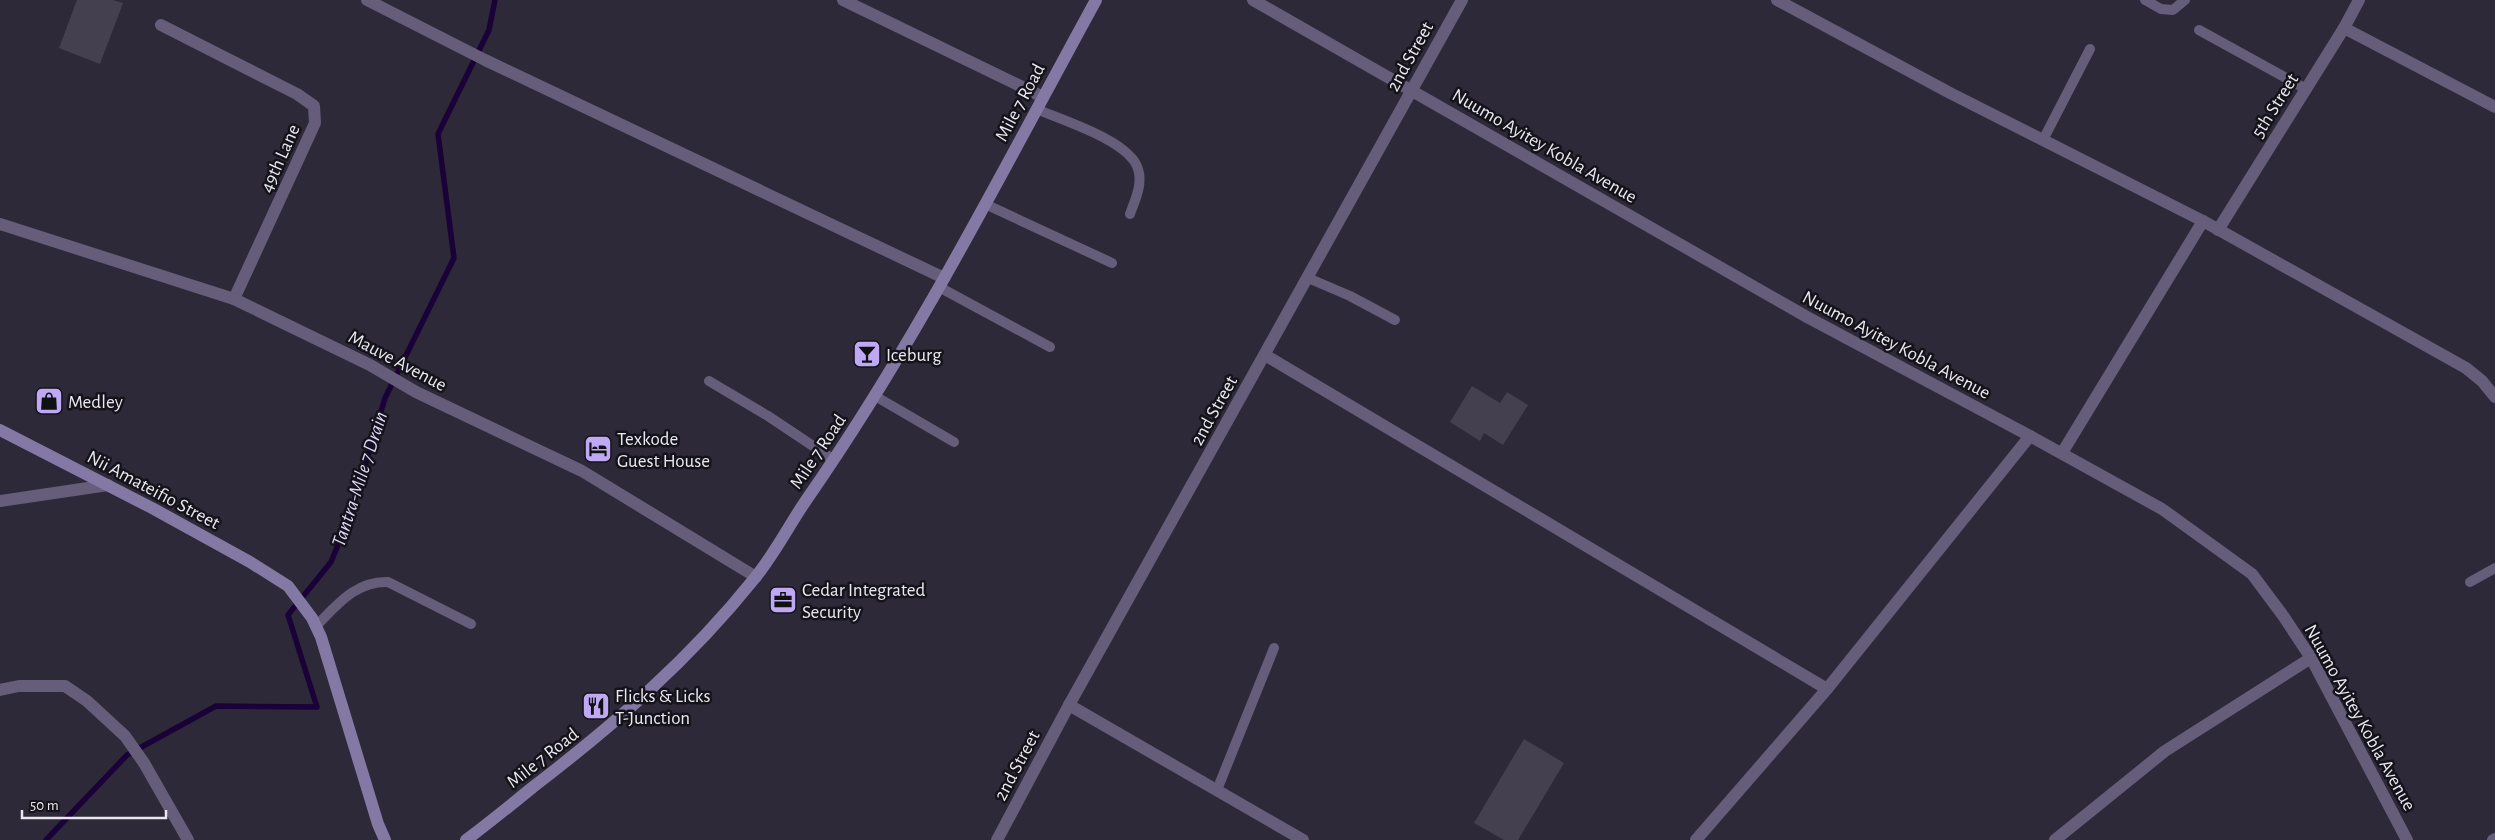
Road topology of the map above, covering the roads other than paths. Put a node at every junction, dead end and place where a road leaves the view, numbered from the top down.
1 (367, 0) edge
2 (844, 0) edge
3 (1096, 0) edge
4 (1253, 0) edge
5 (1462, 0) edge
6 (1777, 0) edge
7 (2145, 0) edge
8 (2185, 0) edge
9 (2359, 0) edge
10 (161, 25) dead end
11 (2344, 28) junction
12 (2199, 30) dead end
13 (2090, 49) dead end
14 (2306, 89) junction
15 (1412, 90) junction
16 (1043, 97) junction
17 (2495, 106) edge
18 (1036, 109) junction
19 (2042, 140) junction
20 (985, 204) junction
21 (1130, 214) dead end
22 (2203, 221) junction
23 (0, 224) edge
24 (2218, 230) junction
25 (1112, 263) dead end
26 (1308, 278) junction
27 (941, 282) junction
28 (234, 300) junction
29 (1395, 320) dead end
30 (1050, 347) dead end
31 (1265, 355) junction
32 (708, 381) dead end
33 (875, 396) junction
34 (2495, 397) edge
35 (0, 430) edge
36 (2030, 436) junction
37 (954, 442) dead end
38 (2062, 453) junction
39 (834, 460) junction
40 (108, 485) junction
41 (0, 501) edge
42 (2495, 568) edge
43 (756, 577) junction
44 (2470, 582) dead end
45 (314, 622) junction
46 (471, 624) dead end
47 (1274, 648) dead end
48 (2311, 658) junction
49 (1827, 689) junction
50 (0, 690) edge
51 (1070, 705) junction
52 (1217, 790) junction
53 (188, 840) edge
54 (385, 840) edge
55 (466, 840) edge
56 (997, 840) edge
57 (1303, 840) edge
58 (1696, 840) edge
59 (2055, 840) edge
60 (2406, 840) edge

1 - 27 street
2 - 16 street
3 - 16 street, Mile 7 Road
4 - 15 street, Nuumo Ayitey Kobla Avenue
5 - 15 street, 2nd Street
6 - 19 street
7 - 8 lane
9 - 11 street, 5th Street
10 - 28 street, 49th Lane
11 - 14 street, 5th Street
11 - 17 street
12 - 14 lane
13 - 19 lane
14 - 24 street, 5th Street
15 - 26 street, 2nd Street
15 - 36 street, Nuumo Ayitey Kobla Avenue
16 - 18 street, Mile 7 Road
18 - 20 street, Mile 7 Road
18 - 21 lane
19 - 22 street
20 - 25 lane
20 - 27 street, Mile 7 Road
22 - 24 street
22 - 38 street
23 - 28 street, Mauve Avenue
24 - 34 street
26 - 29 lane
26 - 31 street, 2nd Street
27 - 30 lane
27 - 33 street, Mile 7 Road
28 - 43 street, Mauve Avenue
31 - 49 street
31 - 51 street, 2nd Street
32 - 39 lane
33 - 37 lane
33 - 39 street, Mile 7 Road
35 - 40 street, Nii Amateifio Street
36 - 38 street, Nuumo Ayitey Kobla Avenue
36 - 49 street
38 - 48 street, Nuumo Ayitey Kobla Avenue
39 - 43 street, Mile 7 Road
40 - 41 street
40 - 45 street, Nii Amateifio Street
42 - 44 lane
43 - 55 street, Mile 7 Road
45 - 46 lane
45 - 54 street
47 - 52 lane
48 - 59 street
48 - 60 street, Nuumo Ayitey Kobla Avenue
49 - 58 street
50 - 53 street
51 - 52 street
51 - 56 street, 2nd Street
52 - 57 street

